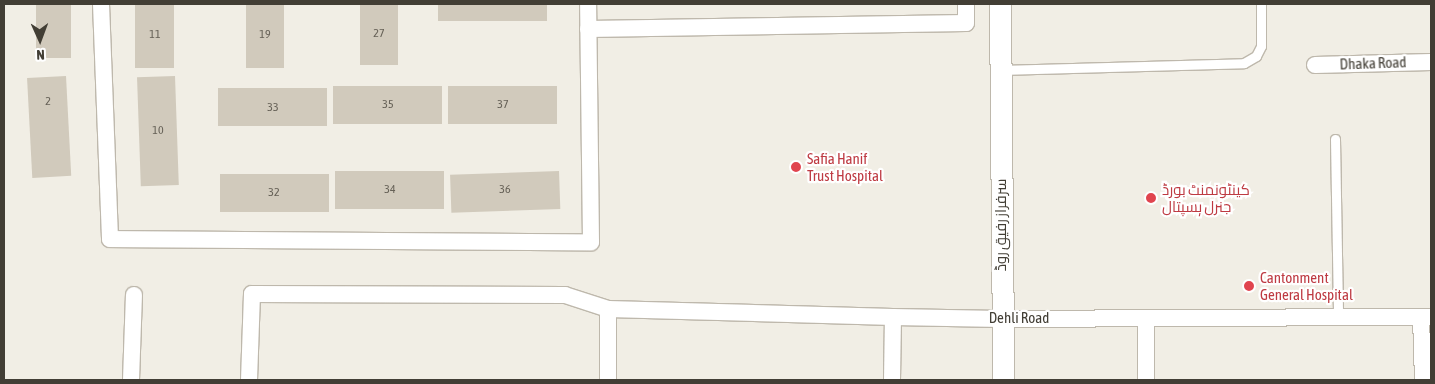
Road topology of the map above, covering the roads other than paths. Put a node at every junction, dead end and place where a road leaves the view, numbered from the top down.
1 (100, 4) edge
2 (588, 4) edge
3 (966, 4) edge
4 (1000, 4) edge
5 (1261, 4) edge
6 (588, 28) junction
7 (1431, 62) edge
8 (1315, 65) dead end
9 (1000, 70) junction
10 (1335, 139) dead end
11 (134, 295) dead end
12 (608, 309) junction
13 (893, 317) junction
14 (1338, 317) junction
15 (1426, 317) edge
16 (1146, 318) junction
17 (1002, 319) junction
18 (131, 380) edge
19 (249, 380) edge
20 (608, 380) edge
21 (892, 380) edge
22 (1003, 380) edge
23 (1146, 380) edge
24 (1423, 380) edge

1 - 6 street
2 - 6 street
3 - 6 street
4 - 9 street, سرفراز رفیق روڈ
5 - 9 lane
7 - 8 street, Dhaka Road
9 - 17 street, سرفراز رفیق روڈ
10 - 14 lane
11 - 18 street
12 - 13 street, Dehli Road
12 - 19 street, Dehli Road
12 - 20 street
13 - 17 street, Dehli Road
13 - 21 street
14 - 15 street, Dehli Road
14 - 16 street, Dehli Road
15 - 24 street
16 - 17 street, Dehli Road
16 - 23 street
17 - 22 street, سرفراز رفیق روڈ

